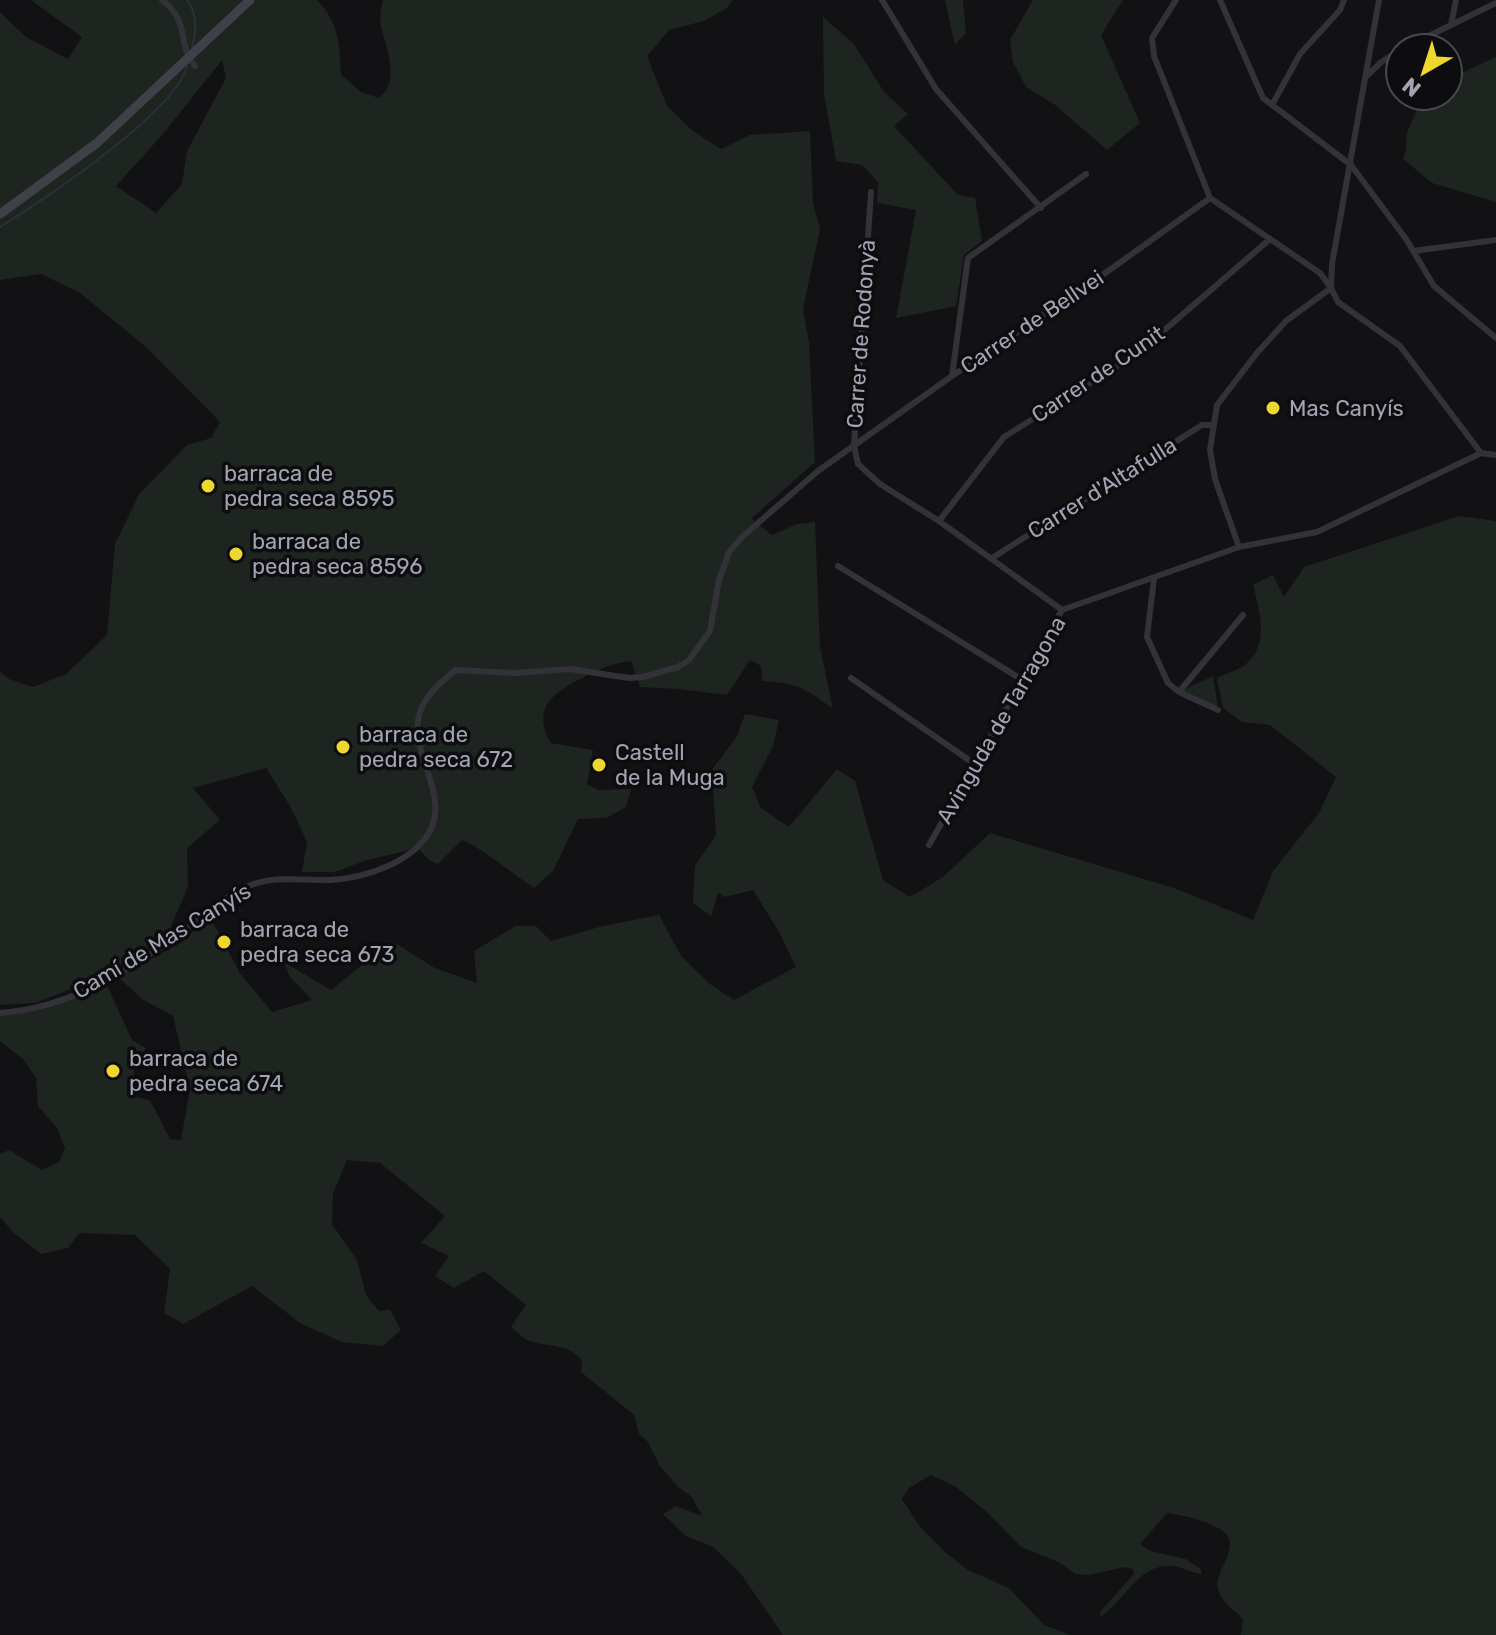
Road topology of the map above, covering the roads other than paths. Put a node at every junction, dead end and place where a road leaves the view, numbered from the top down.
1 (162, 0) edge
2 (250, 0) edge
3 (882, 0) edge
4 (1176, 0) edge
5 (1220, 0) edge
6 (1344, 0) edge
7 (1379, 0) edge
8 (1456, 0) edge
9 (1496, 3) edge
10 (1451, 25) junction
11 (1437, 32) edge
12 (187, 57) junction
13 (1384, 60) edge
14 (195, 66) dead end
15 (1366, 77) junction
16 (1272, 105) junction
17 (1351, 165) junction
18 (1086, 174) dead end
19 (871, 192) dead end
20 (1210, 198) junction
21 (1041, 208) junction
22 (0, 214) edge
23 (1270, 239) junction
24 (1496, 240) edge
25 (1413, 251) junction
26 (1331, 288) junction
27 (1496, 338) edge
28 (952, 376) junction
29 (1214, 425) junction
30 (854, 446) junction
31 (1481, 453) junction
32 (1496, 455) edge
33 (939, 521) junction
34 (1239, 547) junction
35 (992, 558) junction
36 (838, 566) dead end
37 (1154, 579) junction
38 (1062, 610) junction
39 (1243, 615) dead end
40 (851, 678) dead end
41 (1021, 679) junction
42 (1179, 692) junction
43 (1218, 710) dead end
44 (976, 765) junction
45 (929, 845) dead end
46 (0, 1013) edge

1 - 12 street
2 - 12 main road
3 - 21 street
4 - 20 street
5 - 16 street
6 - 16 street
7 - 15 street
8 - 10 street
9 - 10 street
10 - 11 street
12 - 14 street
12 - 22 main road
13 - 15 street
15 - 17 street
16 - 17 street
17 - 25 street
17 - 26 street
18 - 21 street
19 - 30 street, Carrer de Rodonyà
20 - 23 street
20 - 28 street, Carrer de Bellvei
21 - 28 street
23 - 26 street
23 - 33 street, Carrer de Cunit
24 - 25 street
25 - 27 street
26 - 29 street
26 - 31 street
28 - 30 street, Carrer de Bellvei
29 - 34 street
29 - 35 street, Carrer d'Altafulla
30 - 33 street, Carrer de Rodonyà
30 - 46 street, Camí de Mas Canyís
31 - 32 street
31 - 34 street, Avinguda de Tarragona
33 - 35 street, Carrer de Rodonyà
34 - 37 street, Avinguda de Tarragona
35 - 38 street, Carrer de Rodonyà
36 - 41 street
37 - 38 street, Avinguda de Tarragona
37 - 42 street
38 - 41 street, Avinguda de Tarragona
39 - 42 street
40 - 44 street
41 - 44 street, Avinguda de Tarragona
42 - 43 street
44 - 45 street, Avinguda de Tarragona

